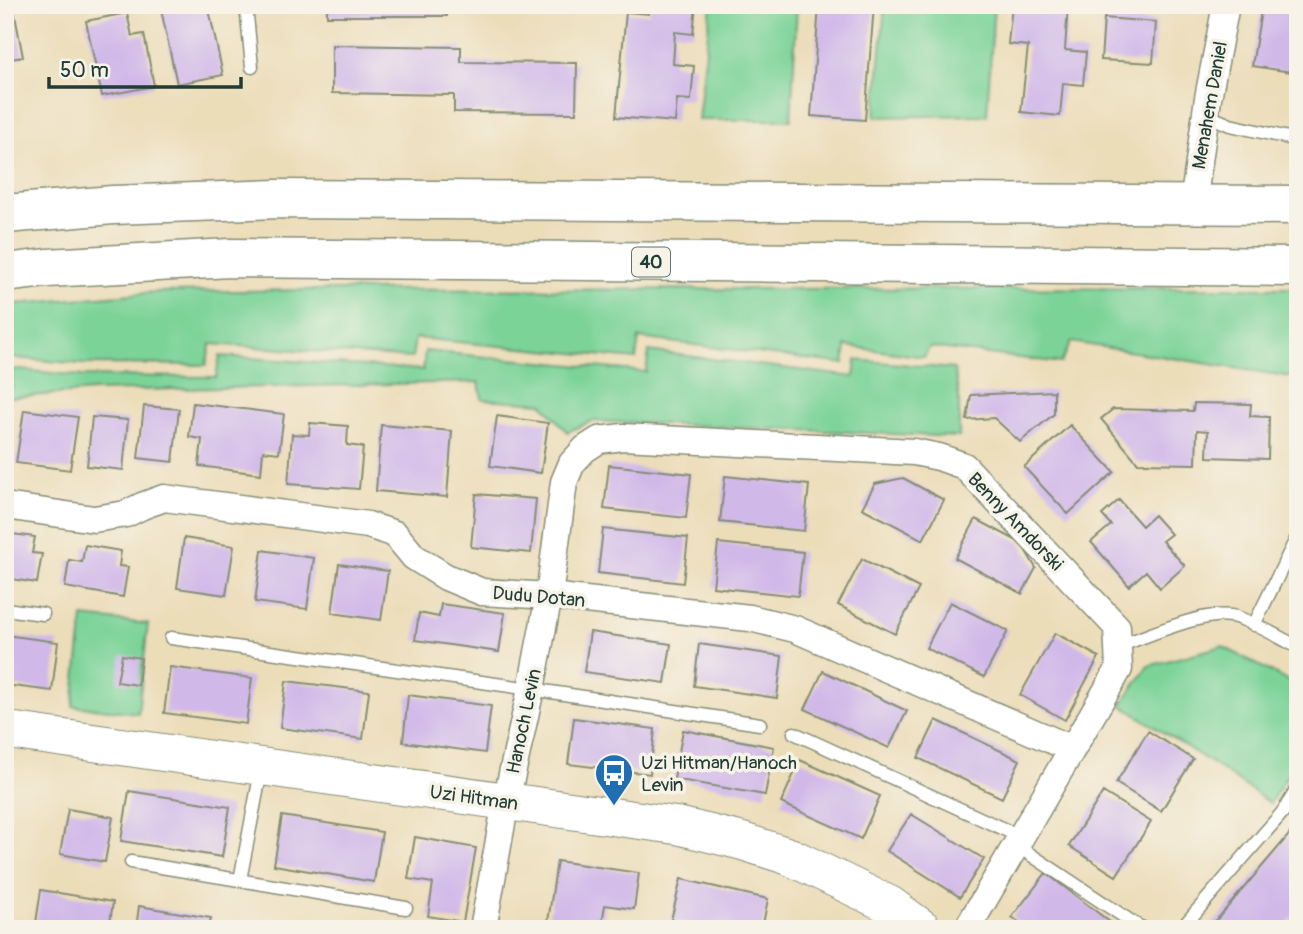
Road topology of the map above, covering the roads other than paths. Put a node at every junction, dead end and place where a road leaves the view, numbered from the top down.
1 (246, 5) edge
2 (1226, 5) edge
3 (252, 67) dead end
4 (1208, 98) junction
5 (1298, 140) edge
6 (1193, 204) junction
7 (1298, 205) edge
8 (5, 215) edge
9 (1298, 267) edge
10 (5, 273) edge
11 (5, 506) edge
12 (1298, 535) edge
13 (548, 596) junction
14 (5, 609) edge
15 (43, 614) dead end
16 (1254, 625) junction
17 (171, 638) dead end
18 (1119, 646) junction
19 (1298, 647) edge
20 (531, 689) junction
21 (760, 724) dead end
22 (5, 730) edge
23 (794, 733) dead end
24 (1072, 749) junction
25 (261, 766) junction
26 (1298, 788) edge
27 (506, 801) junction
28 (1018, 841) junction
29 (131, 862) dead end
30 (240, 880) junction
31 (406, 908) dead end
32 (483, 929) edge
33 (923, 929) edge
34 (967, 929) edge
35 (1145, 929) edge
36 (1181, 929) edge

1 - 3 lane
2 - 4 street, Menahem Daniel
4 - 5 lane
4 - 6 street, Menahem Daniel
6 - 7 highway
6 - 8 highway
9 - 10 highway, 40
11 - 13 street, Dudu Dotan
12 - 16 lane
13 - 18 street, Benny Amdorski
13 - 20 street, Hanoch Levin
13 - 24 street, Dudu Dotan
14 - 15 lane
16 - 18 lane
16 - 19 lane
17 - 20 lane
18 - 24 street
20 - 21 lane
20 - 27 street, Hanoch Levin
22 - 25 street, Uzi Hitman
23 - 28 lane
24 - 28 street
25 - 27 street, Uzi Hitman
25 - 30 lane
26 - 36 lane
27 - 32 street, Hanoch Levin
27 - 33 street, Uzi Hitman
28 - 34 street
28 - 35 lane
29 - 30 lane
30 - 31 lane

